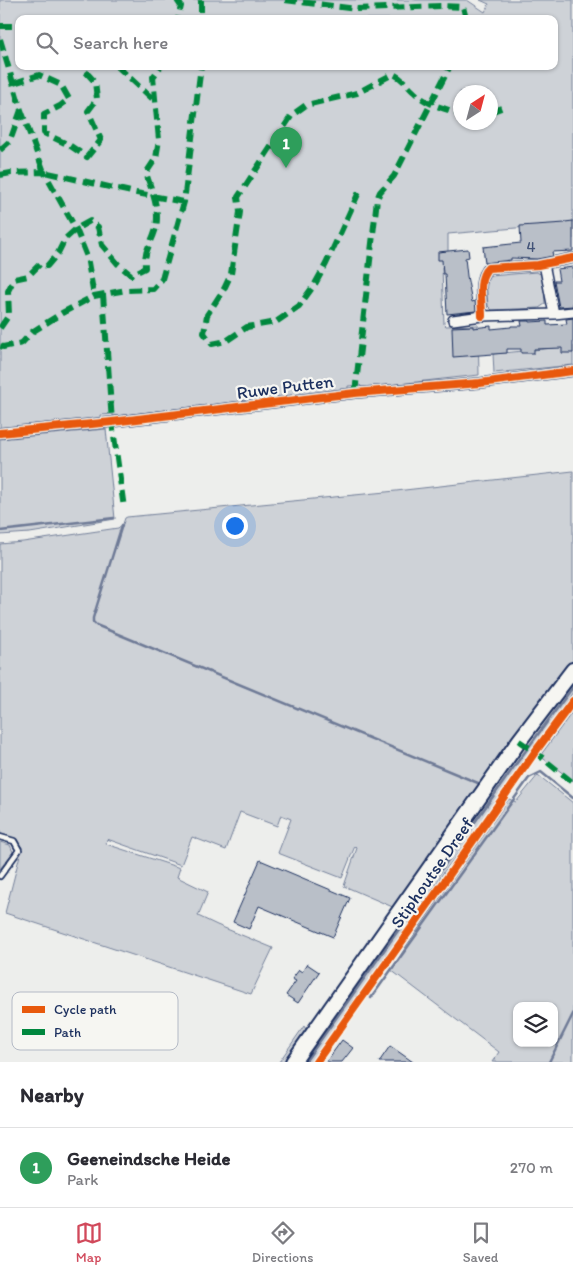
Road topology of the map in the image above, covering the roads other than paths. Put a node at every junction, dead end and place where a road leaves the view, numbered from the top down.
1 (573, 258) edge
2 (544, 264) junction
3 (573, 312) edge
4 (554, 314) junction
5 (482, 316) junction
6 (453, 320) dead end
7 (573, 371) edge
8 (0, 433) edge
9 (573, 670) edge
10 (0, 838) edge
11 (0, 876) edge
12 (293, 1062) edge

1 - 2 street
2 - 4 street
2 - 5 street
3 - 4 street
4 - 5 street
5 - 6 street
7 - 8 street, Ruwe Putten
9 - 12 main road, Stiphoutse Dreef
10 - 11 lane

